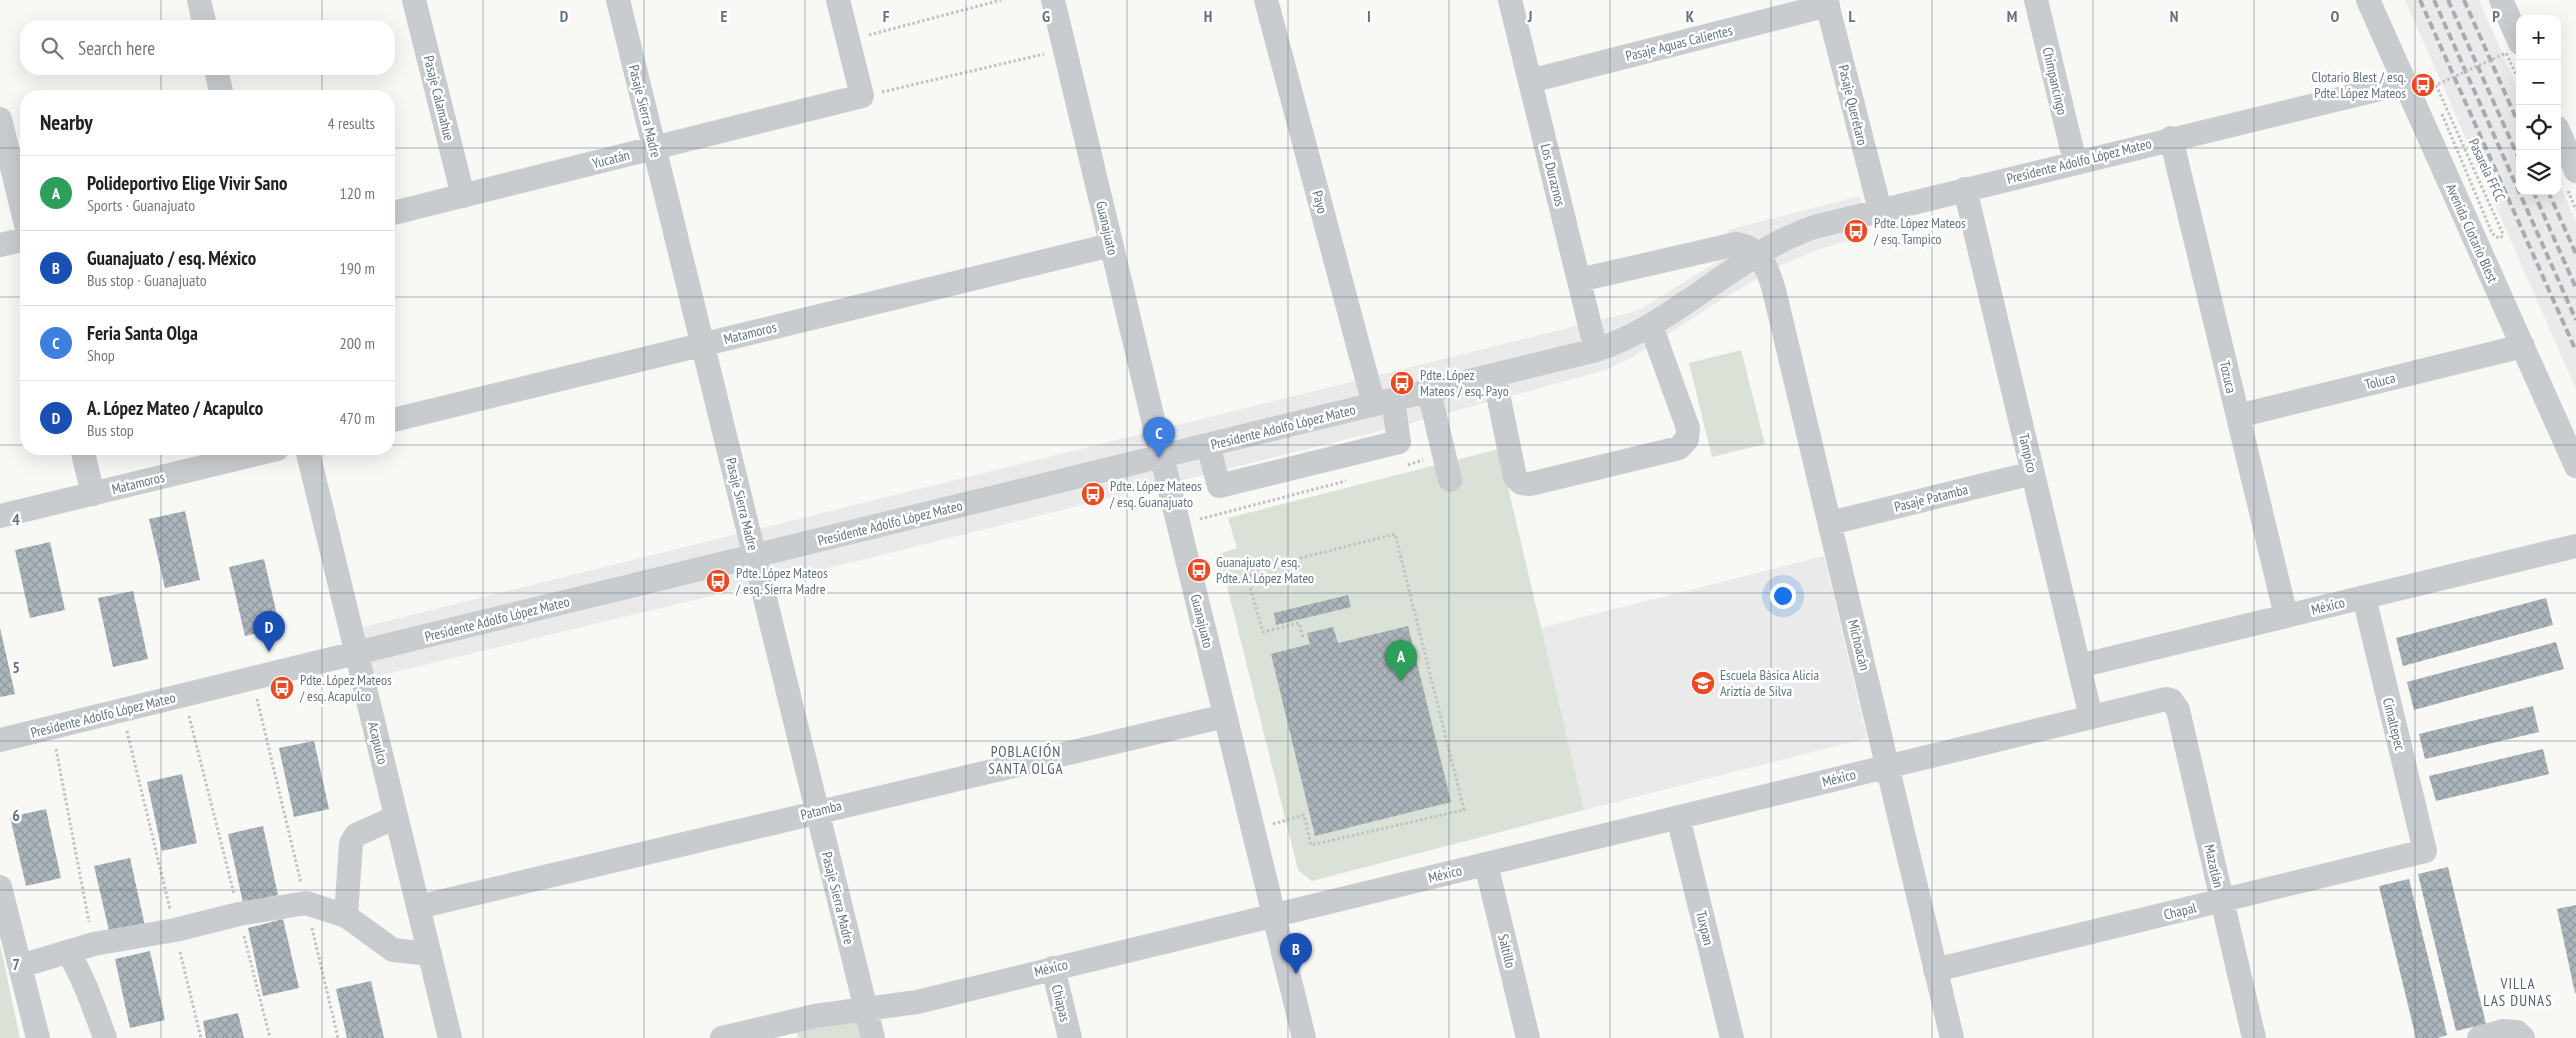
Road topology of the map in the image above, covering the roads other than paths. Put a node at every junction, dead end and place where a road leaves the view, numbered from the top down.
1 (199, 0) edge
2 (414, 0) edge
3 (618, 0) edge
4 (838, 0) edge
5 (1053, 0) edge
6 (1266, 0) edge
7 (1510, 0) edge
8 (2036, 0) edge
9 (2368, 0) edge
10 (2501, 0) edge
11 (1827, 2) edge
12 (204, 20) edge
13 (2516, 34) edge
14 (217, 75) edge
15 (1530, 81) junction
16 (2405, 83) junction
17 (221, 90) edge
18 (0, 119) edge
19 (2561, 137) edge
20 (2171, 138) junction
21 (654, 148) junction
22 (2074, 162) junction
23 (2576, 171) edge
24 (1965, 189) junction
25 (463, 196) junction
26 (20, 201) edge
27 (1880, 210) junction
28 (395, 213) edge
29 (20, 240) edge
30 (0, 245) edge
31 (1112, 245) junction
32 (1758, 254) junction
33 (1579, 280) junction
34 (1651, 326) junction
35 (702, 344) junction
36 (2523, 346) junction
37 (1596, 350) junction
38 (1494, 375) junction
39 (1429, 391) junction
40 (1383, 402) junction
41 (2238, 416) junction
42 (395, 420) edge
43 (1208, 445) junction
44 (83, 455) edge
45 (252, 455) edge
46 (308, 455) edge
47 (1162, 457) junction
48 (2576, 466) edge
49 (2033, 472) junction
50 (1450, 480) dead end
51 (93, 494) junction
52 (0, 516) edge
53 (1830, 523) junction
54 (2576, 546) edge
55 (754, 556) junction
56 (2364, 597) junction
57 (2286, 616) junction
58 (356, 654) junction
59 (2079, 666) junction
60 (2166, 699) joint
61 (1225, 716) junction
62 (2091, 717) junction
63 (0, 740) edge
64 (1886, 767) junction
65 (817, 812) junction
66 (396, 817) junction
67 (1678, 818) junction
68 (2425, 851) joint
69 (1486, 864) junction
70 (0, 888) edge
71 (2222, 901) junction
72 (418, 908) junction
73 (346, 916) junction
74 (1274, 916) junction
75 (68, 952) junction
76 (430, 954) junction
77 (20, 966) junction
78 (1053, 968) junction
79 (1935, 970) junction
80 (866, 1009) junction
81 (36, 1030) edge
82 (785, 1030) edge
83 (105, 1038) edge
84 (450, 1038) edge
85 (722, 1038) edge
86 (873, 1038) edge
87 (1070, 1038) edge
88 (1304, 1038) edge
89 (1528, 1038) edge
90 (1732, 1038) edge
91 (1952, 1038) edge
92 (2254, 1038) edge
93 (2479, 1038) edge
94 (2523, 1038) edge

1 - 12 street
2 - 25 street, Pasaje Calamahue
3 - 21 street, Pasaje Sierra Madre
4 - 21 street, Yucatán
5 - 31 street, Guanajuato
6 - 40 street, Payo
7 - 15 street, Los Duraznos
8 - 22 street, Chimpancingo
9 - 16 street, Avenida Clotario Blest
10 - 13 street
11 - 15 street, Pasaje Aguas Calientes
11 - 27 street, Pasaje Querétaro
14 - 17 street
15 - 33 street, Los Duraznos
16 - 20 street, Presidente Adolfo López Mateo
16 - 36 street, Avenida Clotario Blest
18 - 26 street
19 - 23 street
20 - 22 street, Presidente Adolfo López Mateo
20 - 41 street, Tozuca
21 - 25 street, Yucatán
21 - 35 street, Pasaje Sierra Madre
22 - 24 street, Presidente Adolfo López Mateo
24 - 27 street, Presidente Adolfo López Mateo
24 - 49 street, Tampico
25 - 28 street, Yucatán
27 - 32 street, Presidente Adolfo López Mateo
29 - 30 street
31 - 35 street, Matamoros
31 - 47 street, Guanajuato
32 - 33 street
32 - 34 street, Presidente Adolfo López Mateo
32 - 53 street, Michoacán
33 - 37 street, Los Duraznos
34 - 37 street, Presidente Adolfo López Mateo
34 - 38 street
35 - 42 street, Matamoros
35 - 55 street, Pasaje Sierra Madre
36 - 41 street, Toluca
36 - 48 street, Avenida Clotario Blest
37 - 38 street, Presidente Adolfo López Mateo
38 - 39 street, Presidente Adolfo López Mateo
39 - 40 street, Presidente Adolfo López Mateo
39 - 50 street
40 - 43 street, Presidente Adolfo López Mateo
40 - 43 street, Payo
41 - 57 street, Tozuca
43 - 47 street, Presidente Adolfo López Mateo
44 - 51 street
45 - 51 street, Matamoros
46 - 58 street, Acapulco
47 - 55 street, Presidente Adolfo López Mateo
47 - 61 street, Guanajuato
49 - 53 street, Pasaje Patamba
49 - 59 street, Tampico
51 - 52 street, Matamoros
53 - 64 street, Michoacán
54 - 56 street, México
55 - 58 street, Presidente Adolfo López Mateo
55 - 65 street, Pasaje Sierra Madre
56 - 57 street, México
56 - 68 street, Cimaltepec
57 - 59 street, México
58 - 63 street, Presidente Adolfo López Mateo
58 - 66 street, Acapulco
59 - 62 street, Tampico
60 - 62 street, México
60 - 71 street, Mazatlán
61 - 65 street, Patamba
61 - 74 street, Guanajuato
62 - 64 street, México
64 - 67 street, México
64 - 79 street, Michoacán
65 - 72 street, Patamba
65 - 80 street, Pasaje Sierra Madre
66 - 72 street, Acapulco
66 - 73 street
67 - 69 street, México
67 - 90 street, Tuxpan
68 - 71 street, Chapal
69 - 74 street, México
69 - 89 street, Saltillo
70 - 77 street
71 - 79 street, Chapal
71 - 92 street, Mazatlán
72 - 76 street, Acapulco
73 - 75 street
73 - 76 street
74 - 78 street, México
74 - 88 street, Guanajuato
75 - 77 street
75 - 83 street
76 - 84 street, Acapulco
77 - 81 street
78 - 80 street, México
78 - 87 street, Chiapas
79 - 91 street, Michoacán
80 - 82 street, México
80 - 86 street, Pasaje Sierra Madre
82 - 85 street, México
93 - 94 street

